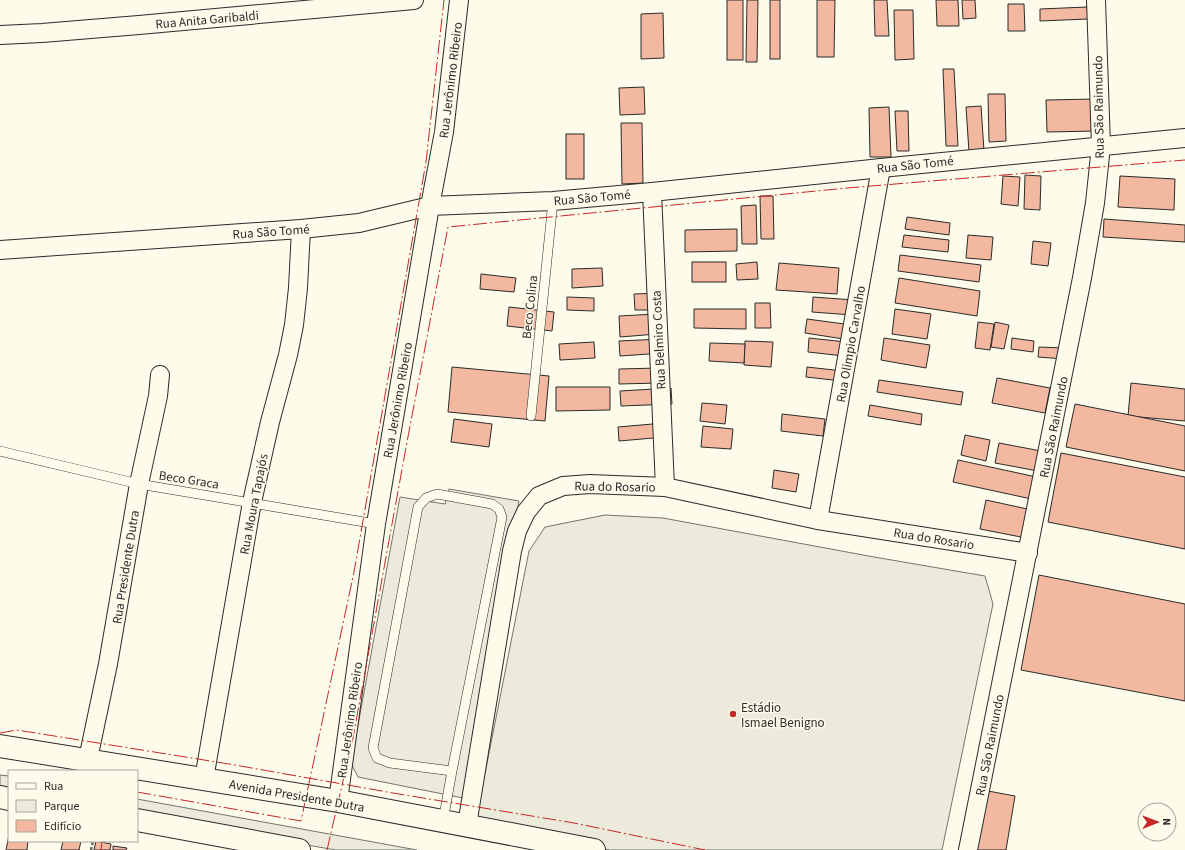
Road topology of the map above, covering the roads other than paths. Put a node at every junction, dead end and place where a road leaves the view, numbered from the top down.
1 (414, 0) edge
2 (459, 0) edge
3 (1096, 0) edge
4 (0, 35) edge
5 (1185, 138) edge
6 (1101, 146) junction
7 (881, 168) junction
8 (652, 192) junction
9 (553, 201) junction
10 (430, 206) junction
11 (301, 229) junction
12 (0, 250) edge
13 (160, 375) dead end
14 (531, 416) dead end
15 (0, 451) edge
16 (139, 484) junction
17 (665, 487) junction
18 (252, 502) junction
19 (818, 520) junction
20 (376, 524) junction
21 (1028, 552) junction
22 (0, 746) edge
23 (88, 759) junction
24 (452, 771) junction
25 (204, 779) junction
26 (338, 801) junction
27 (138, 820) edge
28 (443, 821) junction
29 (467, 826) junction
30 (299, 850) edge
31 (594, 850) edge
32 (968, 850) edge

1 - 4 street, Rua Anita Garibaldi
2 - 10 street, Rua Jerônimo Ribeiro
3 - 6 street, Rua São Raimundo
5 - 6 street, Rua São Tomé
6 - 7 street, Rua São Tomé
6 - 21 street, Rua São Raimundo
7 - 8 street, Rua São Tomé
7 - 19 street, Rua Olimpio Carvalho
8 - 9 street, Rua São Tomé
8 - 17 street, Rua Belmiro Costa
9 - 10 street, Rua São Tomé
9 - 14 lane, Beco Colina
10 - 11 street, Rua São Tomé
10 - 20 street, Rua Jerônimo Ribeiro
11 - 12 street, Rua São Tomé
11 - 18 street, Rua Moura Tapajós
13 - 16 street, Rua Presidente Dutra
15 - 16 lane, Beco Graca
16 - 18 lane, Beco Graca
16 - 23 street, Rua Presidente Dutra
17 - 19 street, Rua do Rosario
17 - 29 street, Rua do Rosario
18 - 20 lane, Beco Graca
18 - 25 street, Rua Moura Tapajós
19 - 21 street, Rua do Rosario
20 - 26 street, Rua Jerônimo Ribeiro
21 - 32 street, Rua São Raimundo
22 - 23 street, Avenida Presidente Dutra
23 - 25 street, Avenida Presidente Dutra
24 - 24 lane
24 - 28 lane
25 - 26 street, Avenida Presidente Dutra
26 - 28 street, Avenida Presidente Dutra
27 - 30 street
28 - 29 street, Avenida Presidente Dutra
29 - 31 street, Avenida Presidente Dutra

